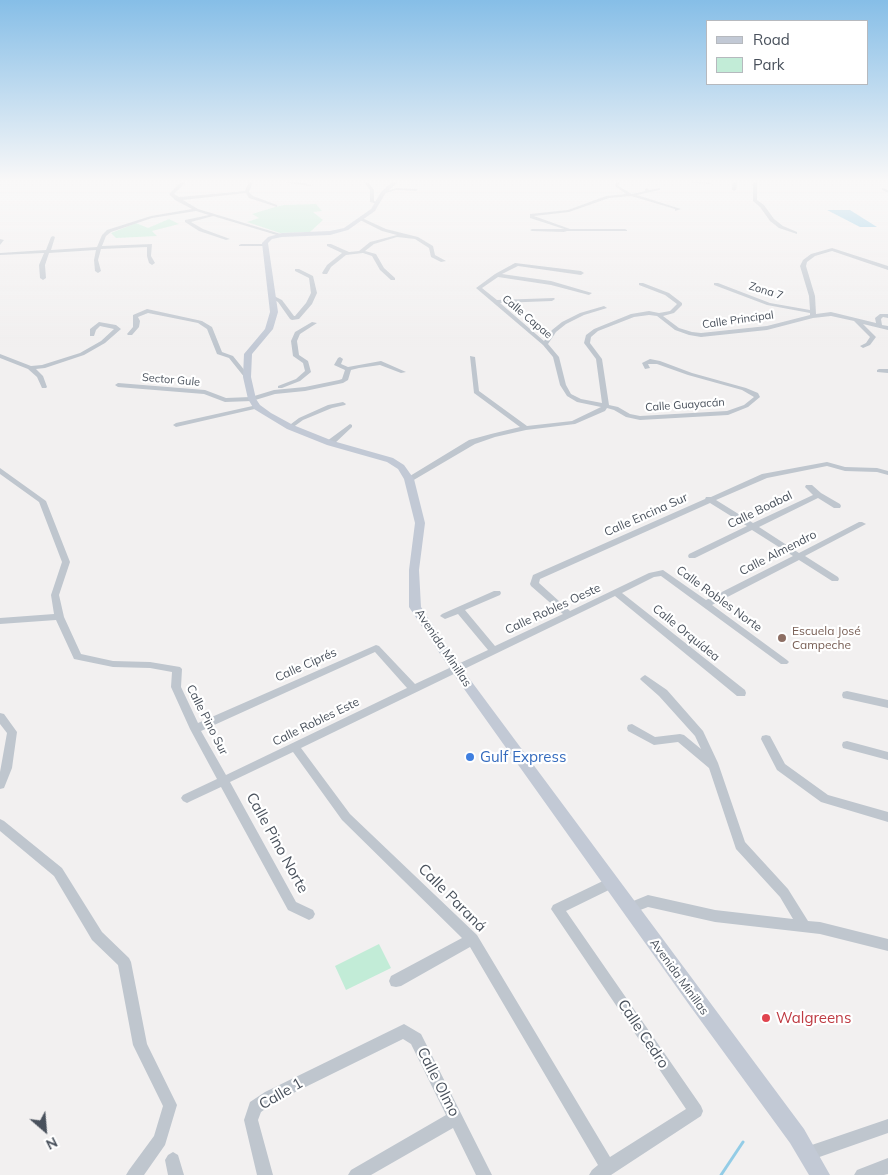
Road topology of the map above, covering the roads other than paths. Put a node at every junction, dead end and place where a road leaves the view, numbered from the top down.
1 (53, 237) dead end
2 (103, 237) edge
3 (222, 237) edge
4 (275, 237) edge
5 (398, 237) edge
6 (408, 237) edge
7 (411, 237) edge
8 (416, 238) junction
9 (228, 239) dead end
10 (266, 245) junction
11 (329, 245) dead end
12 (241, 246) dead end
13 (99, 248) junction
14 (47, 251) junction
15 (361, 252) junction
16 (345, 253) junction
17 (0, 254) edge
18 (443, 261) dead end
19 (152, 264) dead end
20 (888, 268) edge
21 (298, 270) dead end
22 (98, 271) dead end
23 (325, 273) dead end
24 (581, 273) dead end
25 (497, 275) junction
26 (43, 278) dead end
27 (393, 279) dead end
28 (641, 284) dead end
29 (716, 284) dead end
30 (589, 293) dead end
31 (272, 297) junction
32 (552, 299) dead end
33 (495, 302) junction
34 (604, 308) dead end
35 (813, 314) junction
36 (659, 315) junction
37 (888, 316) edge
38 (856, 320) junction
39 (314, 323) dead end
40 (879, 325) junction
41 (888, 328) edge
42 (130, 334) dead end
43 (92, 335) dead end
44 (545, 344) junction
45 (863, 346) dead end
46 (0, 356) edge
47 (472, 357) dead end
48 (340, 359) dead end
49 (30, 368) junction
50 (646, 368) dead end
51 (348, 369) junction
52 (879, 371) dead end
53 (888, 371) edge
54 (403, 372) dead end
55 (247, 377) junction
56 (118, 385) dead end
57 (44, 388) dead end
58 (274, 392) junction
59 (254, 403) junction
60 (343, 404) dead end
61 (606, 405) junction
62 (176, 425) dead end
63 (350, 426) dead end
64 (290, 427) junction
65 (526, 428) junction
66 (330, 443) junction
67 (819, 465) junction
68 (0, 470) edge
69 (828, 473) dead end
70 (888, 473) edge
71 (409, 479) junction
72 (810, 487) dead end
73 (818, 495) junction
74 (709, 499) junction
75 (837, 506) dead end
76 (862, 524) dead end
77 (752, 526) junction
78 (692, 556) dead end
79 (799, 556) junction
80 (662, 574) joint
81 (835, 579) dead end
82 (497, 593) dead end
83 (616, 593) junction
84 (706, 604) junction
85 (460, 610) junction
86 (569, 615) junction
87 (445, 616) dead end
88 (59, 618) junction
89 (0, 621) edge
90 (494, 651) junction
91 (784, 662) dead end
92 (456, 669) junction
93 (645, 679) dead end
94 (414, 689) junction
95 (741, 693) dead end
96 (847, 695) dead end
97 (888, 704) edge
98 (0, 718) edge
99 (632, 728) dead end
100 (195, 729) junction
101 (766, 739) dead end
102 (847, 745) dead end
103 (295, 746) junction
104 (888, 756) edge
105 (714, 766) junction
106 (224, 781) junction
107 (0, 785) edge
108 (187, 798) dead end
109 (888, 817) edge
110 (0, 824) edge
111 (611, 883) junction
112 (630, 908) junction
113 (309, 914) dead end
114 (804, 926) junction
115 (472, 939) junction
116 (888, 945) edge
117 (396, 981) dead end
118 (341, 1062) joint
119 (456, 1118) junction
120 (888, 1126) edge
121 (808, 1153) junction
122 (888, 1166) edge
123 (602, 1171) edge
124 (134, 1175) edge
125 (265, 1175) edge
126 (356, 1175) edge
127 (484, 1175) edge
128 (820, 1175) edge
129 (862, 1175) edge

1 - 14 street
2 - 13 street
3 - 9 street
4 - 10 street
5 - 15 street
6 - 8 street
7 - 8 street
8 - 18 street
10 - 12 street
10 - 31 street
11 - 16 street
13 - 14 street
13 - 19 street
13 - 22 street
14 - 17 street
14 - 26 street
15 - 16 street
15 - 27 street
16 - 23 street
20 - 35 street
21 - 31 street
24 - 25 street, Calle Capae
25 - 30 street
25 - 33 street, Calle Capae
28 - 36 street
29 - 35 street, Zona 7
31 - 55 street
32 - 33 street
33 - 44 street, Calle Capae
34 - 44 street
35 - 36 street, Calle Principal
35 - 38 street, Calle Principal
36 - 61 street
37 - 40 street
38 - 40 street, Calle Principal
38 - 45 street
39 - 58 street
40 - 41 street, Calle Principal
42 - 55 street
43 - 49 street
44 - 61 street, Calle Capae
46 - 49 street
47 - 65 street
48 - 51 street
49 - 57 street
50 - 61 street, Calle Guayacán
51 - 54 street
51 - 58 street
52 - 53 street
55 - 59 street
56 - 59 street, Sector Gule
58 - 59 street
59 - 62 street
59 - 64 street, Avenida Minillas
60 - 64 street
61 - 65 street
63 - 66 street
64 - 66 street, Avenida Minillas
65 - 71 street
66 - 71 street, Avenida Minillas
67 - 69 street
67 - 70 street, Calle Encina Sur
67 - 74 street, Calle Encina Sur
68 - 88 street
71 - 92 street, Avenida Minillas
72 - 73 street
73 - 75 street
73 - 77 street, Calle Boabal
74 - 77 street
74 - 86 street, Calle Encina Sur
76 - 79 street, Calle Almendro
77 - 78 street, Calle Boabal
77 - 79 street
79 - 81 street
79 - 84 street, Calle Almendro
80 - 83 street, Calle Robles Oeste
80 - 84 street, Calle Robles Norte
82 - 85 street
83 - 86 street, Calle Robles Oeste
83 - 95 street, Calle Orquídea
84 - 91 street, Calle Robles Norte
85 - 87 street
85 - 90 street
86 - 90 street, Calle Robles Oeste
88 - 89 street
88 - 100 street, Calle Pino Sur
90 - 92 street, Calle Robles Oeste
92 - 94 street, Calle Robles Este
92 - 111 street, Avenida Minillas
93 - 105 street
94 - 100 street, Calle Ciprés
94 - 103 street, Calle Robles Este
96 - 97 street
98 - 107 street
99 - 105 street
100 - 106 street, Calle Pino Sur
101 - 109 street
102 - 104 street
103 - 106 street, Calle Robles Este
103 - 115 street, Calle Paraná
105 - 114 street
106 - 108 street, Calle Robles Este
106 - 113 street, Calle Pino Norte
110 - 124 street
111 - 112 street, Avenida Minillas
111 - 123 street, Calle Cedro
112 - 114 street
112 - 121 street, Avenida Minillas
114 - 116 street
115 - 117 street
115 - 123 street, Calle Paraná
118 - 119 street, Calle Olmo
118 - 125 street, Calle 1
119 - 126 street
119 - 127 street, Calle Olmo
120 - 121 street
121 - 128 street, Avenida Minillas
122 - 129 street

